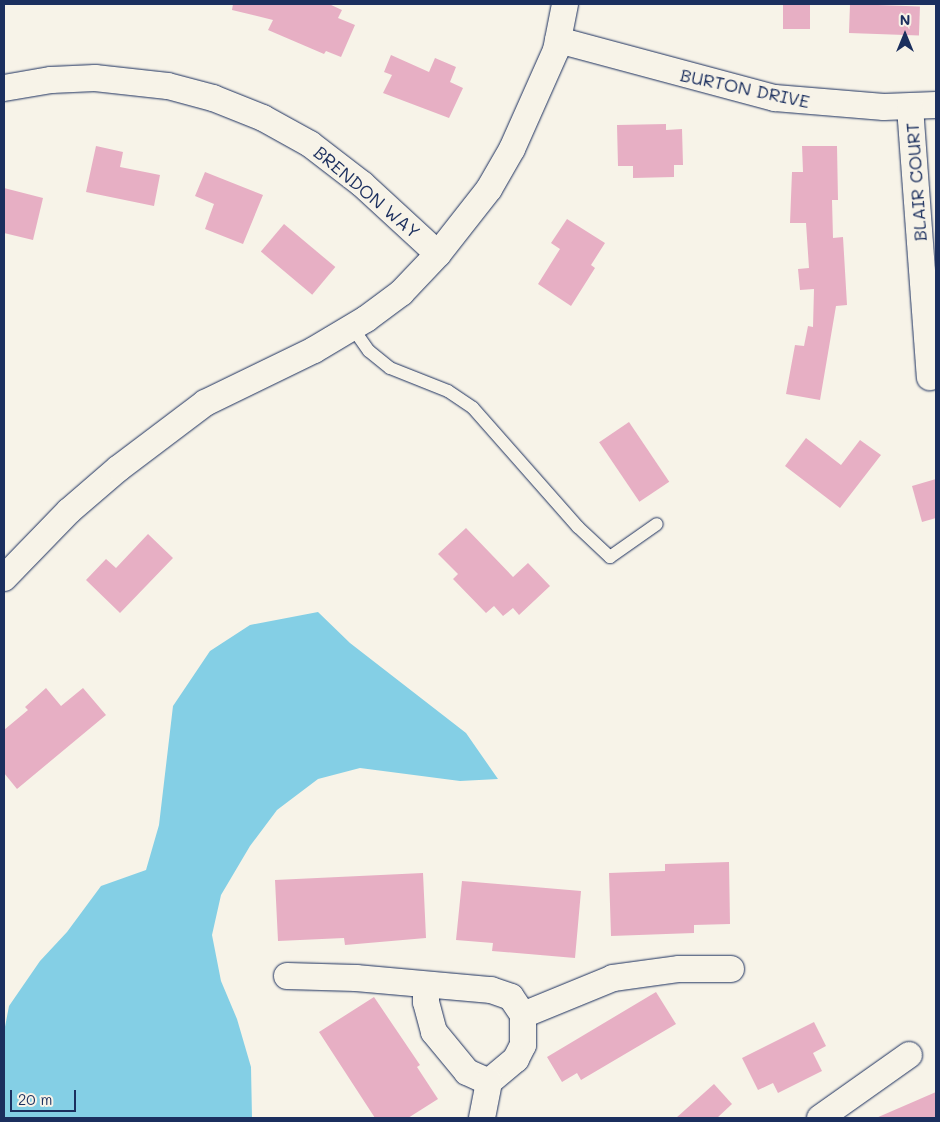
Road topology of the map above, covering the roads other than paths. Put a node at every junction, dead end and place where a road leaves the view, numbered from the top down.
1 (565, 4) edge
2 (558, 40) junction
3 (4, 88) edge
4 (936, 105) edge
5 (910, 107) junction
6 (438, 254) junction
7 (352, 327) junction
8 (930, 376) dead end
9 (657, 524) dead end
10 (4, 578) edge
11 (731, 969) dead end
12 (288, 976) dead end
13 (426, 985) junction
14 (523, 1015) junction
15 (909, 1054) dead end
16 (489, 1082) junction
17 (482, 1118) edge
18 (820, 1118) edge

1 - 2 street
2 - 5 street, BURTON DRIVE
2 - 6 street
3 - 6 street, BRENDON WAY
4 - 5 street, BURTON DRIVE
5 - 8 street, BLAIR COURT
6 - 7 street
7 - 9 lane
7 - 10 street
11 - 14 street
12 - 13 street
13 - 14 street
13 - 16 street
14 - 16 street
15 - 18 street
16 - 17 street

